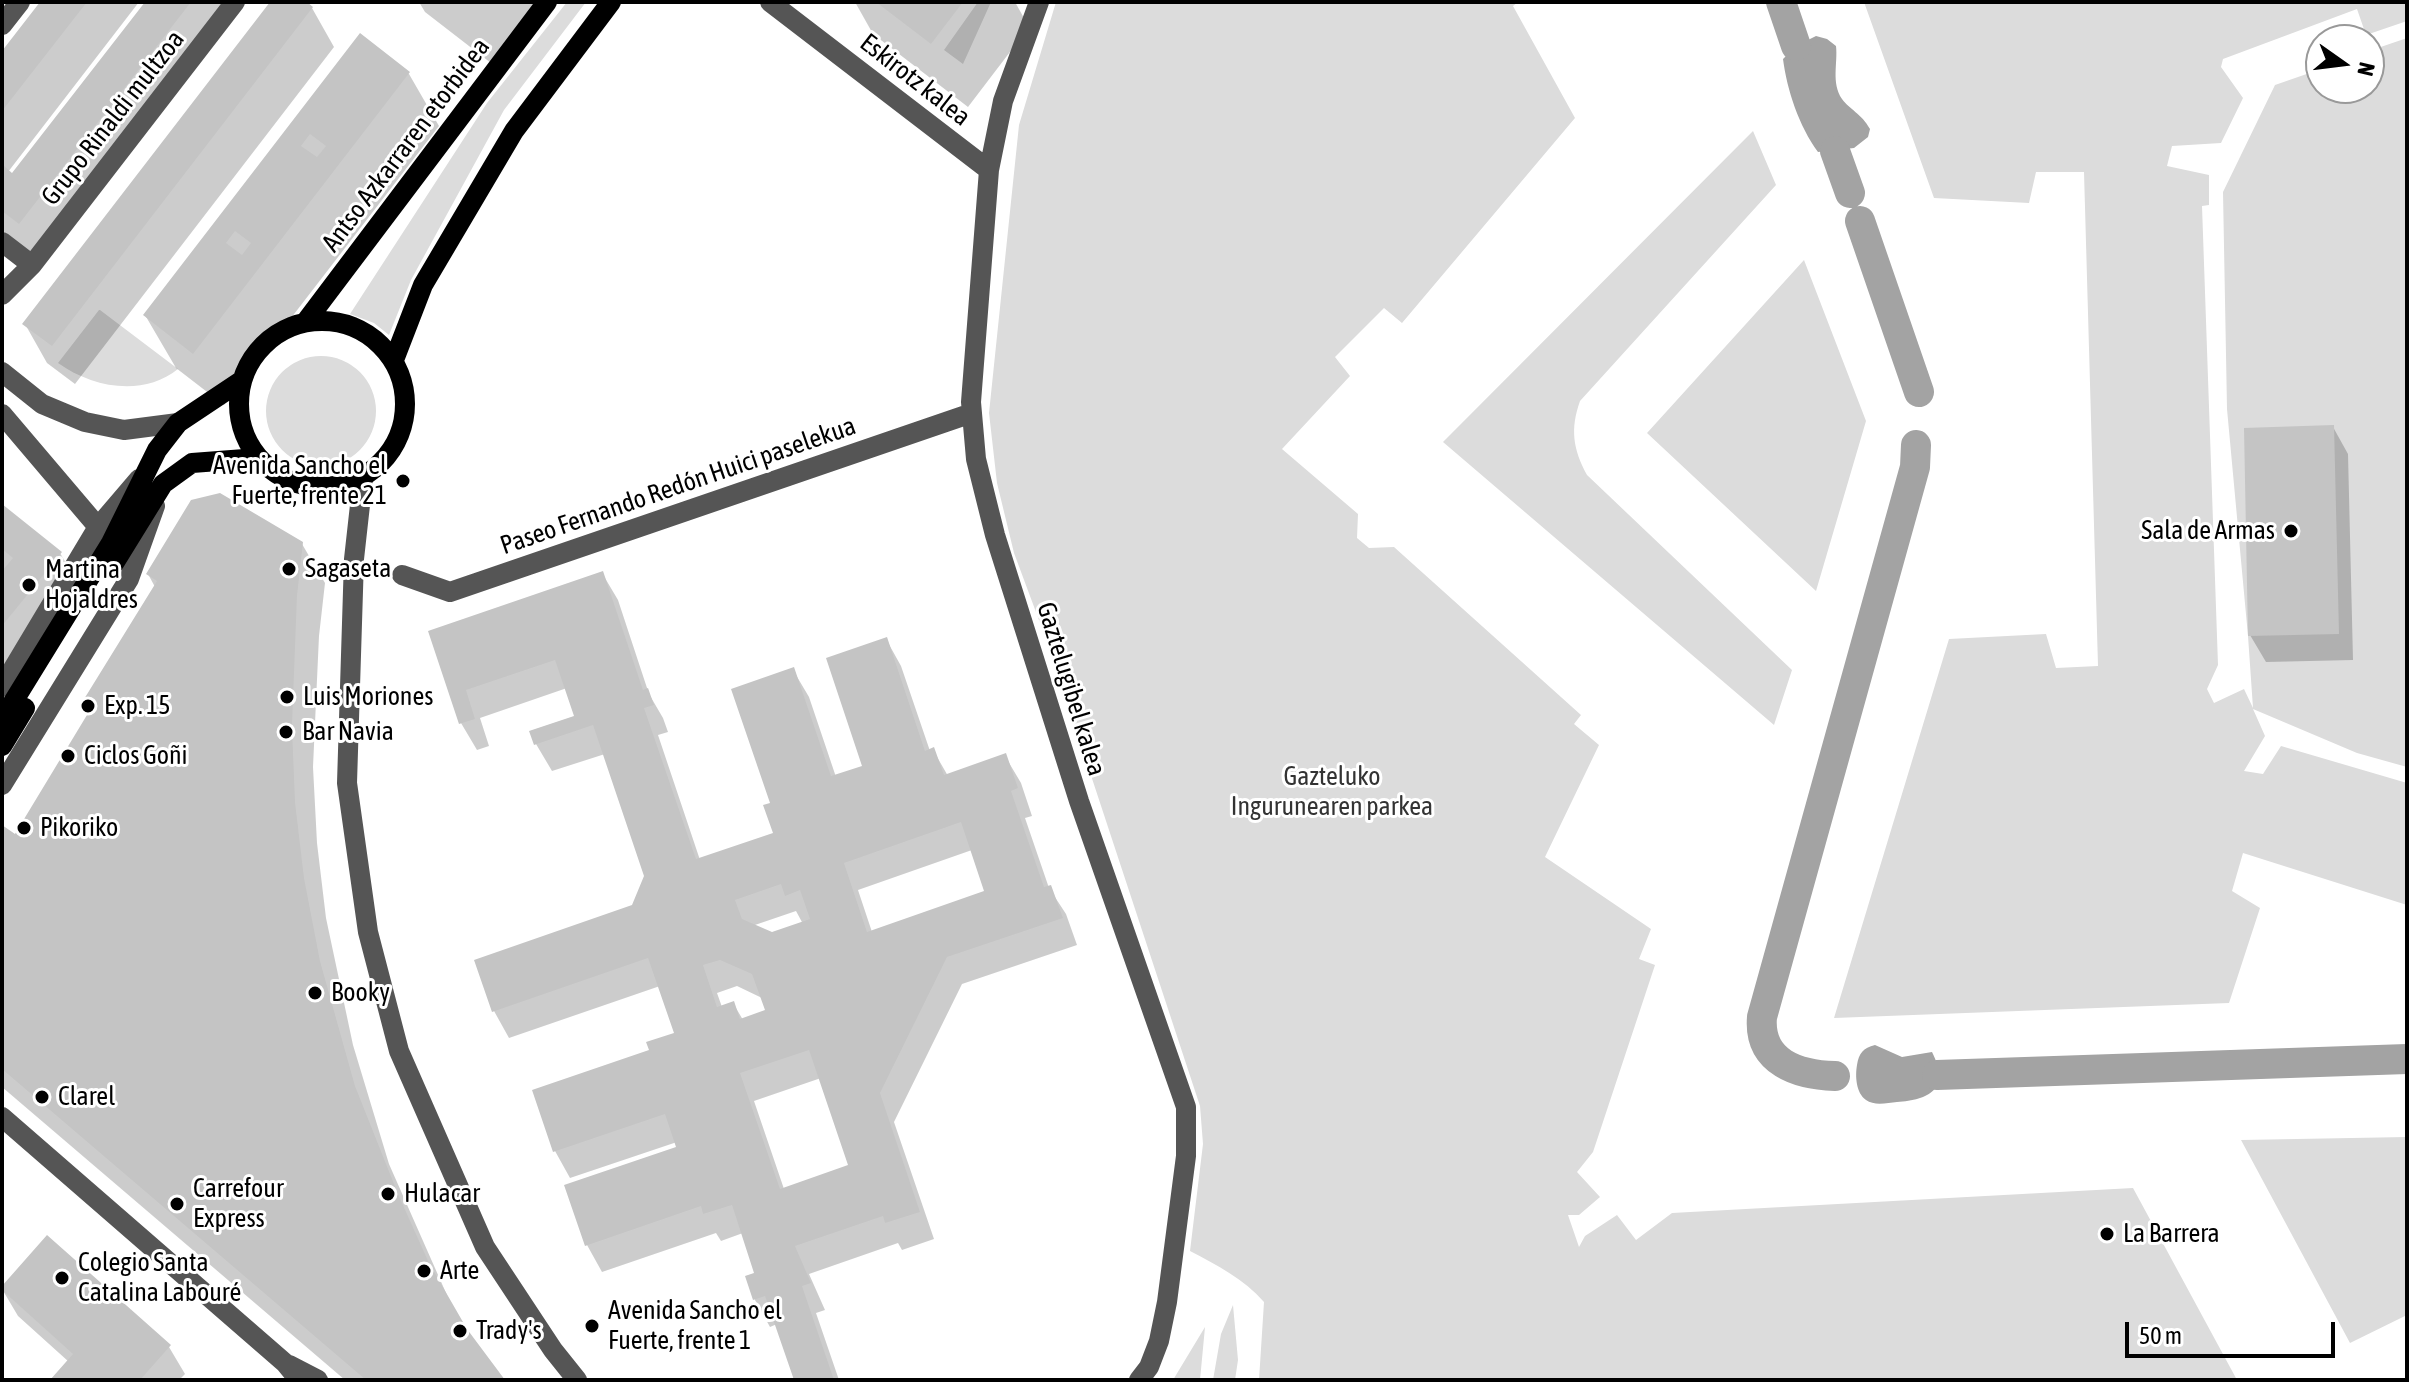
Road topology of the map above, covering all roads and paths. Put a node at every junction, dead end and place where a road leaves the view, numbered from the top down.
1 (20, 2) edge
2 (235, 2) edge
3 (547, 2) edge
4 (611, 2) edge
5 (770, 2) edge
6 (1039, 2) edge
7 (2, 25) edge
8 (989, 170) junction
9 (2, 242) edge
10 (32, 265) junction
11 (2, 295) edge
12 (307, 320) junction
13 (394, 360) junction
14 (2, 372) edge
15 (241, 381) junction
16 (972, 413) junction
17 (2, 414) edge
18 (178, 423) junction
19 (258, 458) junction
20 (146, 470) junction
21 (363, 478) junction
22 (163, 484) junction
23 (98, 527) junction
24 (402, 575) dead end
25 (2, 687) edge
26 (2, 720) edge
27 (2, 746) edge
28 (2, 785) edge
29 (2, 1117) edge
30 (285, 1363) junction
31 (299, 1380) edge
32 (318, 1380) edge
33 (577, 1380) edge
34 (1139, 1380) edge

1 - 7 street
2 - 10 street, Grupo Rinaldi multzoa
3 - 12 main road, Antso Azkarraren etorbidea
4 - 13 main road
5 - 8 street, Eskirotz kalea
6 - 8 street, Gaztelugibel kalea
8 - 16 street, Gaztelugibel kalea
9 - 10 street
10 - 11 street, Grupo Rinaldi multzoa
12 - 13 main road
12 - 15 main road
13 - 21 main road
14 - 18 street
15 - 18 main road
15 - 19 main road
16 - 24 street, Paseo Fernando Redón Huici paselekua
16 - 34 street, Gaztelugibel kalea
17 - 23 street
18 - 20 main road
19 - 21 main road
19 - 22 main road
20 - 23 street
20 - 26 main road
21 - 33 street
22 - 27 main road
22 - 28 street
23 - 25 street
29 - 30 street
30 - 31 street
30 - 32 street

